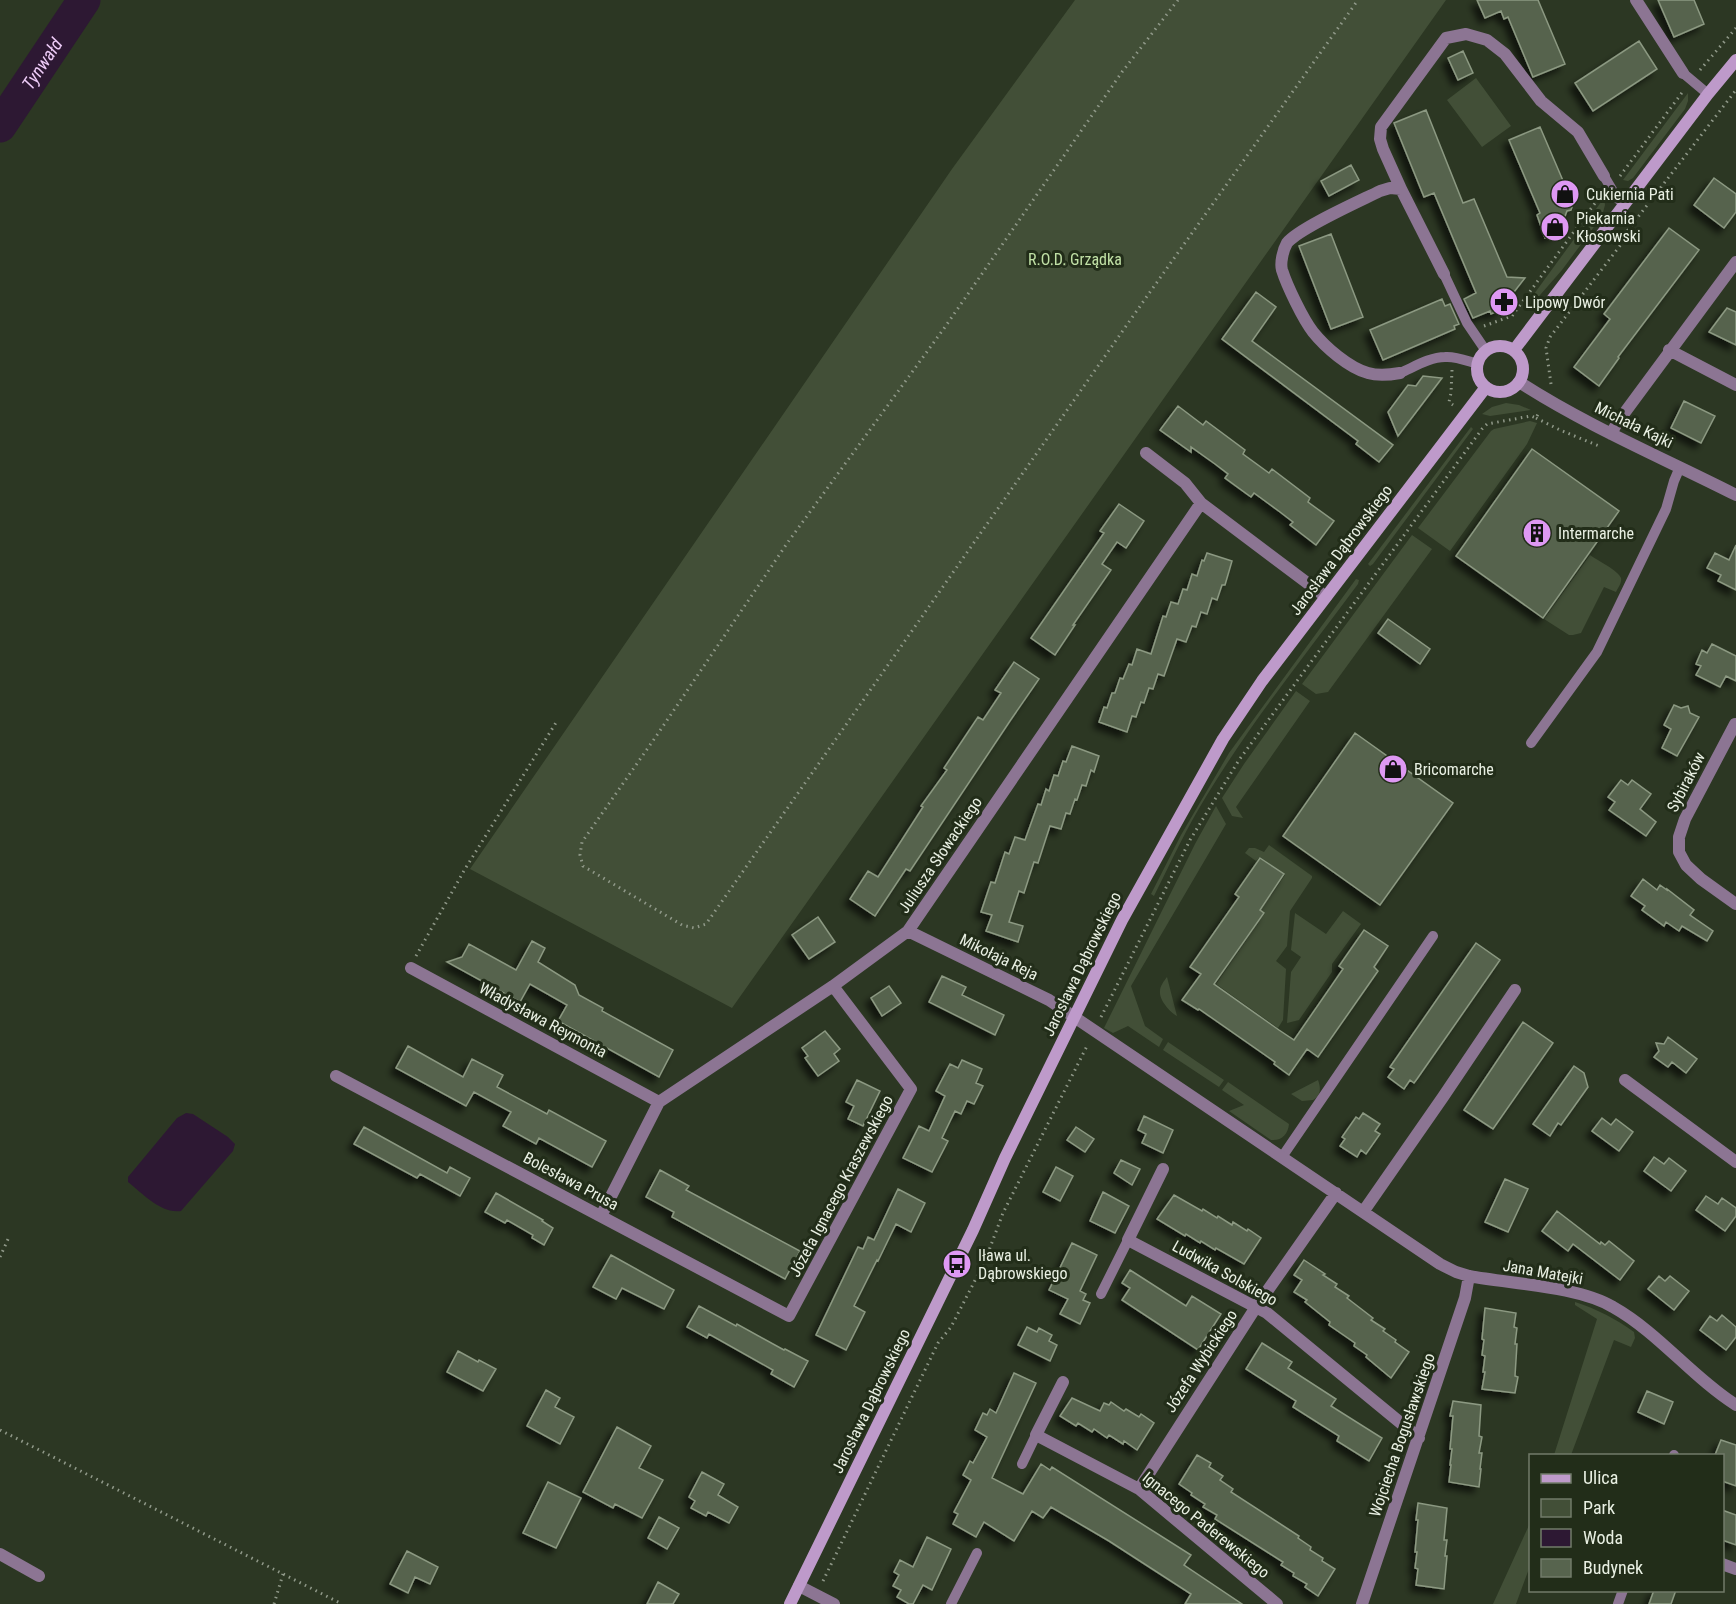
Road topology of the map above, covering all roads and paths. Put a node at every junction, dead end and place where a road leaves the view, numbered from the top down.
1 (1178, 0) edge
2 (1358, 0) edge
3 (1636, 0) edge
4 (1736, 28) edge
5 (1736, 60) edge
6 (1683, 73) joint
7 (1696, 74) dead end
8 (1687, 86) dead end
9 (1736, 90) edge
10 (1708, 94) junction
11 (1604, 176) joint
12 (1619, 178) dead end
13 (1401, 189) junction
14 (1603, 192) dead end
15 (1624, 204) junction
16 (1736, 262) edge
17 (1444, 274) joint
18 (1479, 328) dead end
19 (1514, 350) junction
20 (1669, 350) junction
21 (1486, 351) junction
22 (1478, 363) junction
23 (1452, 365) dead end
24 (1400, 373) joint
25 (1519, 382) junction
26 (1736, 385) edge
27 (1486, 387) junction
28 (1552, 389) dead end
29 (1454, 405) dead end
30 (1539, 412) dead end
31 (1611, 434) junction
32 (1146, 453) dead end
33 (1680, 467) junction
34 (1736, 495) edge
35 (1201, 503) junction
36 (1326, 597) junction
37 (557, 721) dead end
38 (1735, 724) edge
39 (1531, 742) dead end
40 (1736, 904) edge
41 (908, 931) junction
42 (1433, 936) dead end
43 (411, 968) joint
44 (833, 986) junction
45 (1515, 990) dead end
46 (1074, 1017) junction
47 (1094, 1030) junction
48 (336, 1076) dead end
49 (1625, 1080) dead end
50 (659, 1102) junction
51 (1282, 1158) junction
52 (1736, 1162) edge
53 (1163, 1169) dead end
54 (1336, 1193) junction
55 (1363, 1212) junction
56 (601, 1216) junction
57 (9, 1237) dead end
58 (1128, 1240) junction
59 (0, 1257) edge
60 (1469, 1276) junction
61 (1101, 1294) dead end
62 (1256, 1307) junction
63 (789, 1316) joint
64 (1063, 1382) dead end
65 (1736, 1405) edge
66 (0, 1430) edge
67 (1036, 1435) junction
68 (1419, 1438) junction
69 (1022, 1464) dead end
70 (1139, 1489) junction
71 (977, 1553) dead end
72 (0, 1554) edge
73 (284, 1574) junction
74 (39, 1576) dead end
75 (799, 1586) junction
76 (816, 1595) junction
77 (274, 1604) edge
78 (342, 1604) edge
79 (790, 1604) edge
80 (834, 1604) edge
81 (951, 1604) edge
82 (1277, 1604) edge
83 (1362, 1604) edge

1 - 2 path
3 - 6 street
4 - 7 path
5 - 10 street
6 - 10 lane
8 - 12 path
9 - 28 path
10 - 15 street
11 - 13 street
11 - 15 lane
13 - 17 street
13 - 24 street
14 - 18 path
15 - 19 street
16 - 20 street
17 - 21 lane
19 - 21 street
19 - 25 street
20 - 26 street
20 - 31 street
21 - 22 street
22 - 24 lane
22 - 27 street
23 - 29 path
25 - 27 street
25 - 31 street, Michała Kajki
27 - 36 street, Jarosława Dąbrowskiego
30 - 47 path
31 - 33 street, Michała Kajki
32 - 35 street
33 - 34 street, Michała Kajki
33 - 39 lane
35 - 36 street
35 - 41 street, Juliusza Słowackiego
36 - 46 street, Jarosława Dąbrowskiego
37 - 43 path
38 - 40 street, Sybiraków
41 - 44 street, Juliusza Słowackiego
41 - 46 street, Mikołaja Reja
42 - 51 lane
43 - 50 street, Władysława Reymonta
44 - 50 street, Juliusza Słowackiego
44 - 63 street, Józefa Ignacego Kraszewskiego
45 - 55 street
46 - 47 street, Jana Matejki
46 - 75 street, Jarosława Dąbrowskiego
47 - 51 street, Jana Matejki
47 - 76 path
48 - 56 street, Bolesława Prusa
49 - 52 street
50 - 56 street, Juliusza Słowackiego
51 - 54 street, Jana Matejki
53 - 58 street
54 - 55 street, Jana Matejki
54 - 62 street, Józefa Wybickiego
55 - 60 street, Jana Matejki
56 - 63 street, Bolesława Prusa
57 - 59 path
58 - 61 lane
58 - 62 street, Ludwika Solskiego
60 - 65 street, Jana Matejki
60 - 68 street, Wojciecha Bogusławskiego
62 - 68 street, Ludwika Solskiego
62 - 70 street, Józefa Wybickiego
64 - 67 street
66 - 73 path
67 - 69 lane
67 - 70 street, Ignacego Paderewskiego
68 - 83 street, Wojciecha Bogusławskiego
70 - 82 street, Ignacego Paderewskiego
71 - 81 lane
72 - 74 street
73 - 77 path
73 - 78 path
75 - 76 street
75 - 79 street, Jarosława Dąbrowskiego
76 - 80 street

